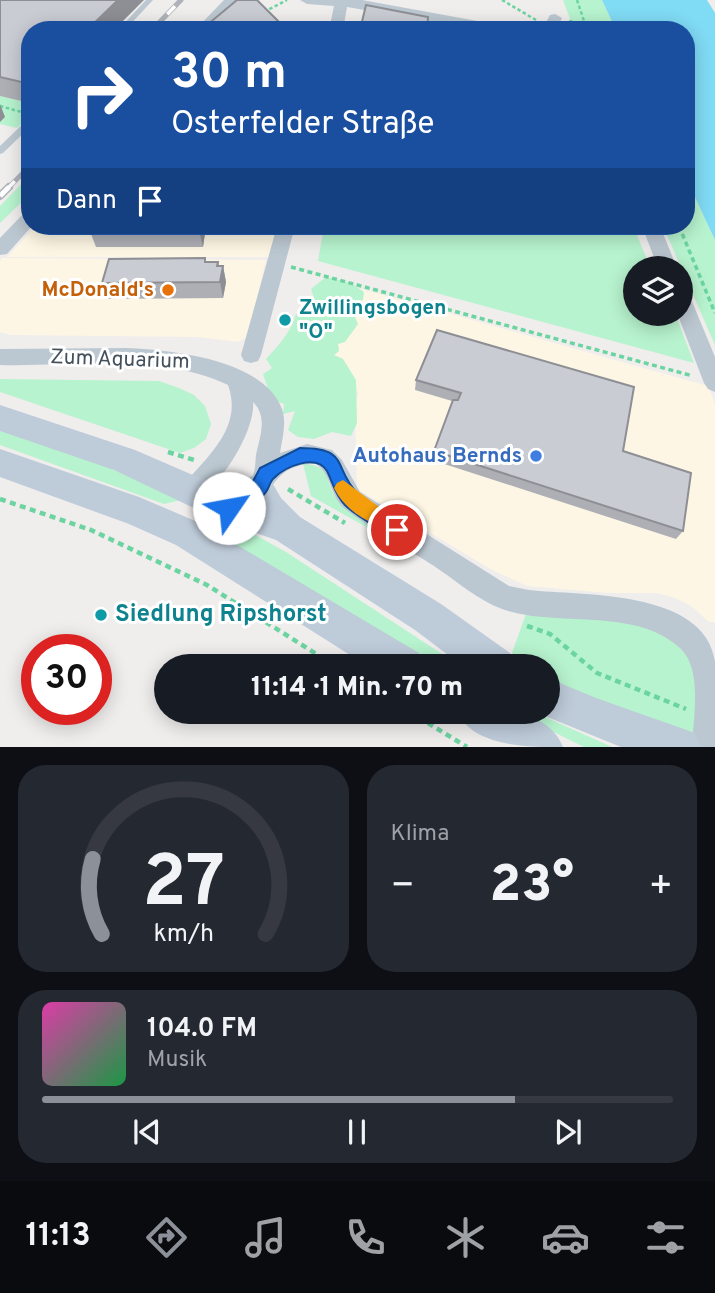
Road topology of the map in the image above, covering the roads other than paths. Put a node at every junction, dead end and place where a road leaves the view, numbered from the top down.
1 (150, 0) edge
2 (230, 0) edge
3 (307, 0) edge
4 (341, 3) junction
5 (130, 21) edge
6 (210, 21) edge
7 (338, 21) edge
8 (456, 21) edge
9 (21, 131) edge
10 (0, 151) edge
11 (21, 227) edge
12 (284, 235) edge
13 (655, 235) edge
14 (0, 249) edge
15 (663, 256) edge
16 (692, 326) edge
17 (251, 355) dead end
18 (0, 357) edge
19 (236, 379) junction
20 (715, 382) edge
21 (0, 418) edge
22 (0, 463) edge
23 (262, 481) junction
24 (193, 490) junction
25 (229, 508) junction
26 (287, 528) junction
27 (188, 534) junction
28 (706, 647) edge
29 (384, 654) edge
30 (478, 654) edge
31 (560, 703) edge
32 (499, 724) edge
33 (542, 747) edge
34 (681, 747) edge
35 (706, 747) edge

1 - 5 lane
2 - 6 street
3 - 4 street
4 - 7 street
4 - 8 street
9 - 10 lane
11 - 14 street
12 - 17 street
13 - 15 street
16 - 20 street
18 - 19 street, Zum Aquarium
19 - 23 street, Zum Aquarium
19 - 24 street
21 - 24 main road
22 - 27 main road
23 - 25 street
23 - 26 main road
23 - 28 street
24 - 25 main road
24 - 27 main road
25 - 26 main road
25 - 27 main road
26 - 30 main road
27 - 29 main road
28 - 35 street
31 - 34 main road
32 - 33 main road

